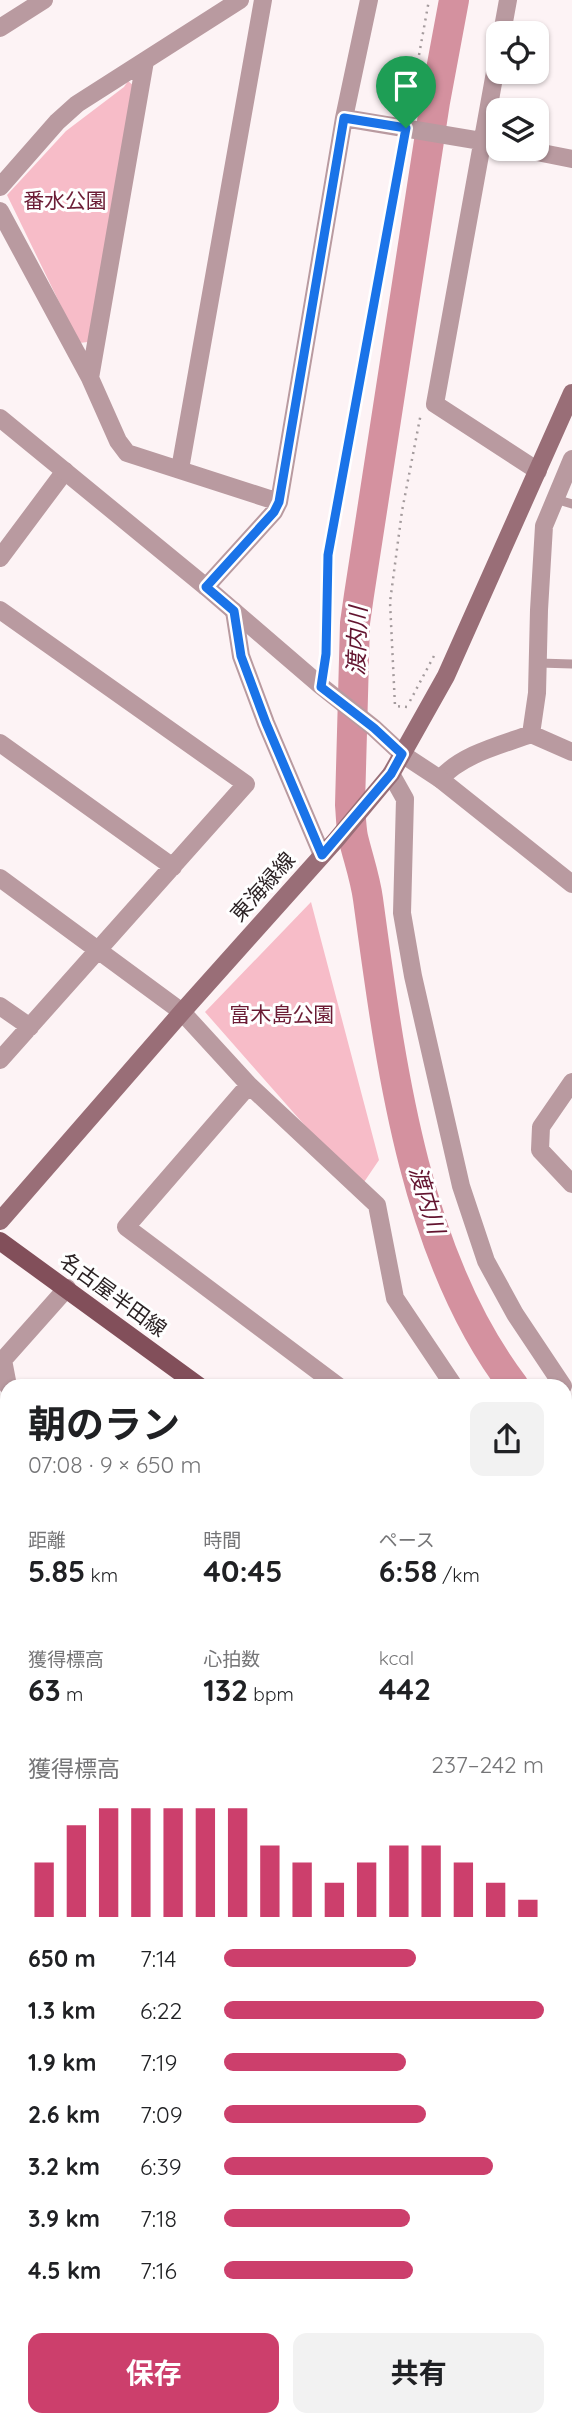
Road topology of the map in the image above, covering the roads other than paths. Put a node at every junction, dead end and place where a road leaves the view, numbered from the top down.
1 (44, 0) edge
2 (240, 0) edge
3 (264, 0) edge
4 (369, 0) edge
5 (508, 0) edge
6 (504, 21) edge
7 (0, 28) edge
8 (145, 61) junction
9 (493, 84) edge
10 (344, 118) junction
11 (484, 142) edge
12 (549, 152) edge
13 (571, 155) edge
14 (0, 187) edge
15 (0, 211) edge
16 (90, 378) junction
17 (572, 393) edge
18 (0, 418) edge
19 (572, 459) edge
20 (180, 469) junction
21 (65, 471) junction
22 (538, 471) junction
23 (563, 501) edge
24 (279, 502) junction
25 (0, 558) edge
26 (206, 587) junction
27 (0, 610) edge
28 (234, 611) junction
29 (538, 663) junction
30 (572, 664) edge
31 (531, 734) junction
32 (0, 743) edge
33 (572, 752) edge
34 (402, 754) junction
35 (391, 774) junction
36 (440, 779) junction
37 (322, 855) junction
38 (173, 867) junction
39 (0, 878) edge
40 (572, 884) edge
41 (97, 950) junction
42 (0, 1006) edge
43 (182, 1012) junction
44 (30, 1027) junction
45 (0, 1060) edge
46 (572, 1082) edge
47 (249, 1085) junction
48 (572, 1184) edge
49 (0, 1221) edge
50 (0, 1241) edge
51 (67, 1288) junction
52 (7, 1379) edge
53 (190, 1379) edge
54 (329, 1379) edge
55 (449, 1379) edge
56 (558, 1379) edge

1 - 7 street
2 - 8 street
3 - 20 street
4 - 10 street
5 - 6 street
8 - 14 street
8 - 16 street
9 - 11 street
10 - 11 street
10 - 24 street
11 - 22 street
12 - 13 street
15 - 16 street
16 - 20 street
17 - 22 main road, 東海緑線
18 - 21 street
19 - 23 street
20 - 24 street
21 - 25 street
21 - 26 street
22 - 34 main road, 東海緑線
23 - 29 street
24 - 26 street
26 - 28 street
27 - 38 street
28 - 34 street
28 - 37 street
29 - 30 lane
29 - 31 street
31 - 33 street
31 - 36 street
32 - 38 street
34 - 35 main road, 東海緑線
34 - 36 street
35 - 37 main road, 東海緑線
35 - 56 street
36 - 40 street
37 - 43 main road, 東海緑線
38 - 41 street
39 - 41 street
41 - 43 street
41 - 44 street
42 - 44 street
43 - 47 street
43 - 49 main road, 東海緑線
44 - 45 street
46 - 48 street
47 - 54 street
47 - 55 street
50 - 51 main road, 名古屋半田線
51 - 52 street
51 - 53 main road, 名古屋半田線

